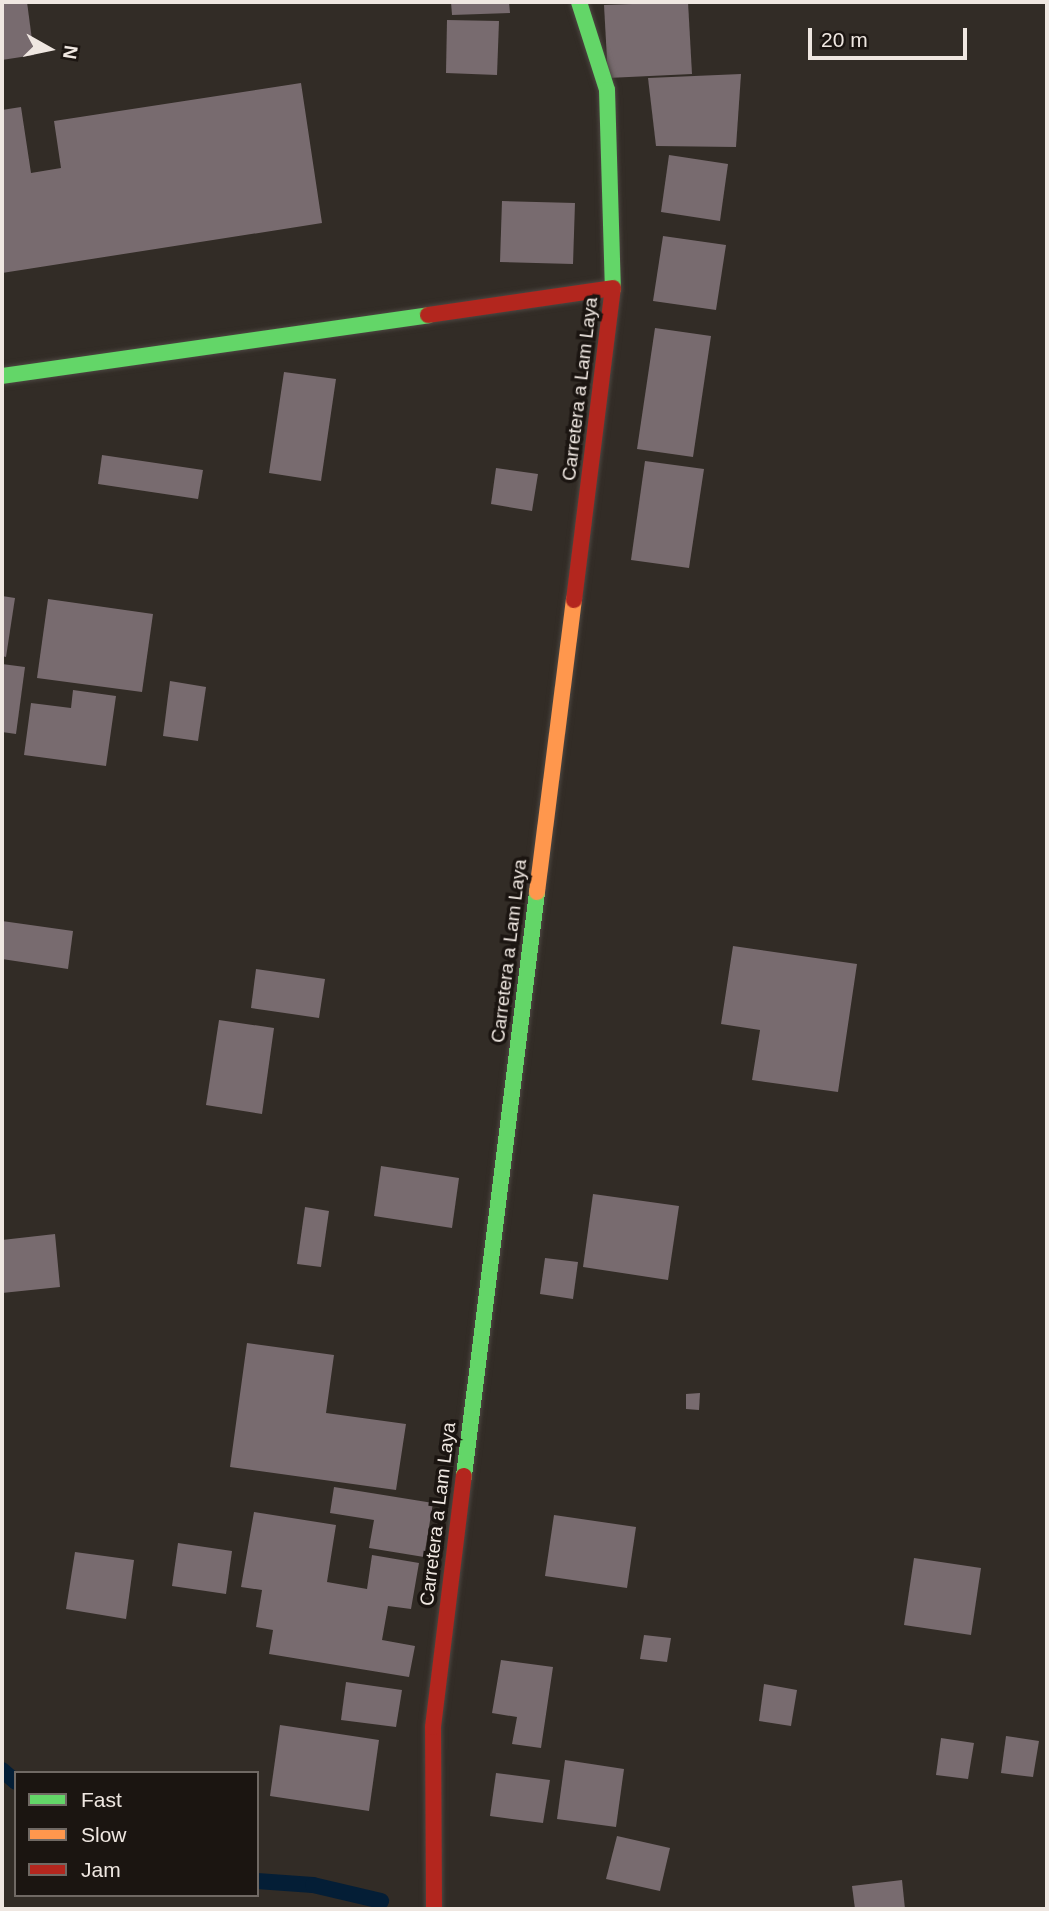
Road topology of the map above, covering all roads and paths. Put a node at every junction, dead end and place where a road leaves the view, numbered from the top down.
1 (579, 2) edge
2 (613, 288) junction
3 (2, 376) edge
4 (434, 1909) edge

1 - 2 main road, Carretera a Lam Laya
2 - 3 main road
2 - 4 main road, Carretera a Lam Laya

